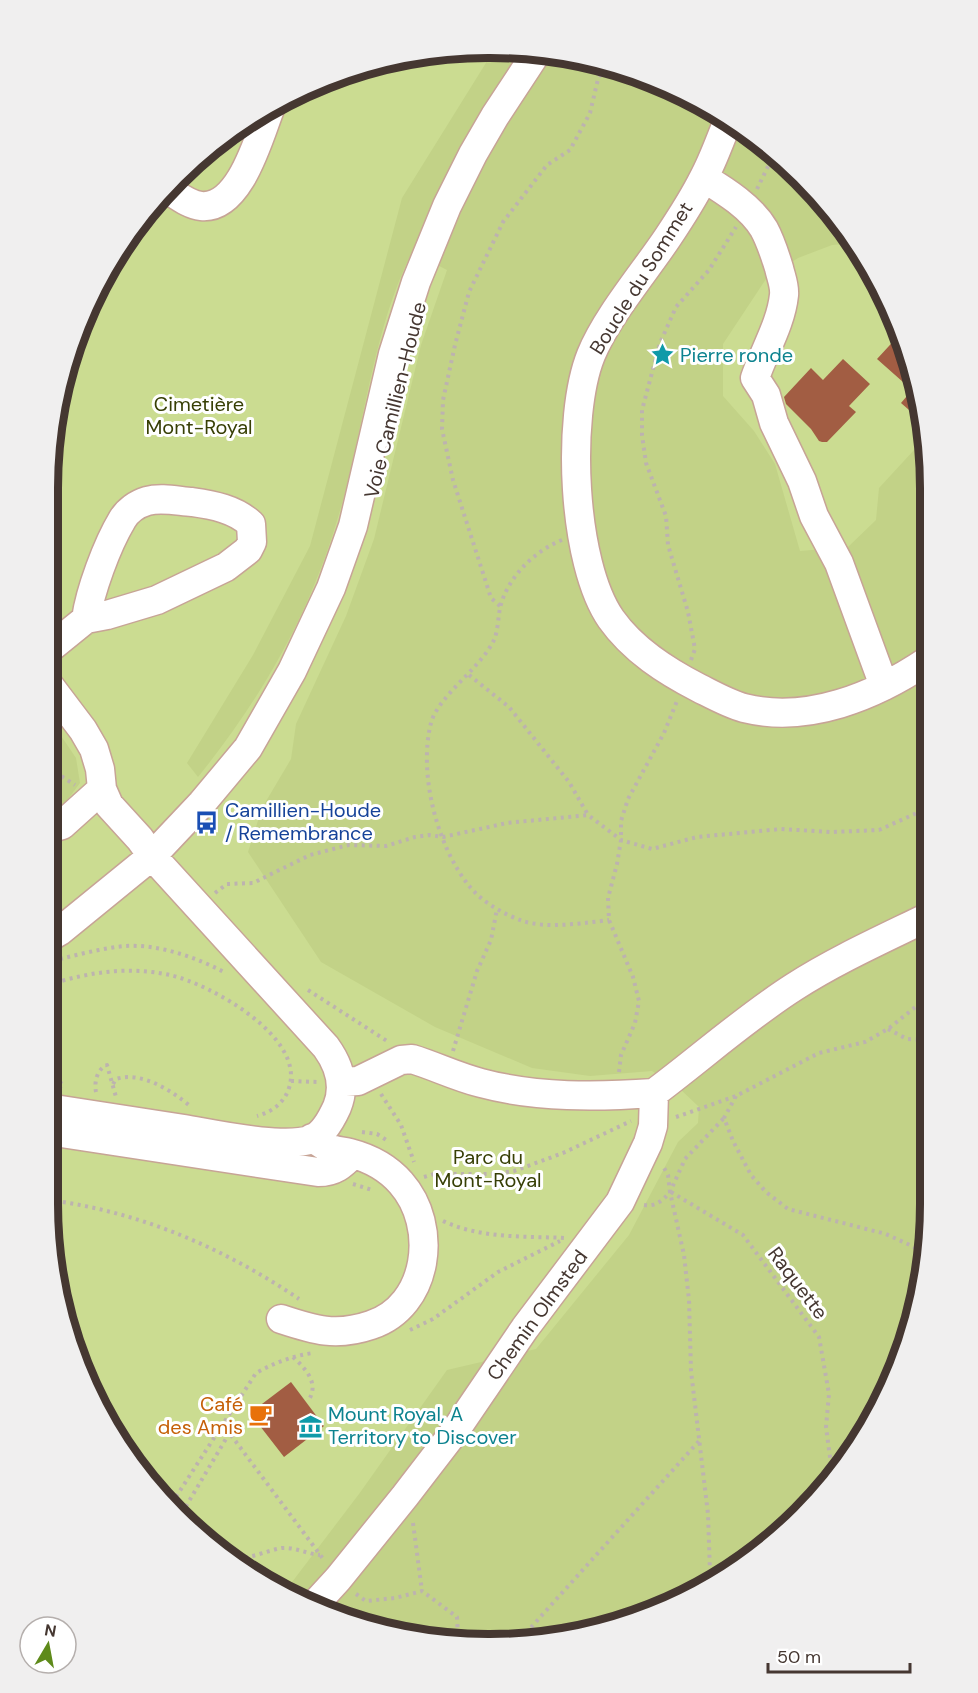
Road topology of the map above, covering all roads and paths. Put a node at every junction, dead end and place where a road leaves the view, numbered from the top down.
1 (531, 60) edge
2 (543, 62) edge
3 (601, 73) edge
4 (265, 122) edge
5 (725, 129) edge
6 (770, 162) edge
7 (704, 178) junction
8 (175, 195) edge
9 (747, 210) junction
10 (582, 532) junction
11 (500, 606) junction
12 (86, 619) junction
13 (58, 642) edge
14 (920, 665) edge
15 (469, 675) junction
16 (686, 681) junction
17 (884, 686) junction
18 (58, 697) edge
19 (248, 748) junction
20 (58, 773) edge
21 (97, 793) junction
22 (920, 812) edge
23 (588, 815) junction
24 (58, 826) edge
25 (443, 837) junction
26 (621, 840) junction
27 (152, 856) junction
28 (209, 897) dead end
29 (497, 909) junction
30 (609, 920) junction
31 (920, 921) edge
32 (58, 942) edge
33 (58, 950) edge
34 (231, 975) dead end
35 (58, 982) edge
36 (306, 988) dead end
37 (920, 1003) edge
38 (888, 1029) junction
39 (920, 1040) edge
40 (412, 1059) junction
41 (446, 1073) junction
42 (291, 1081) junction
43 (334, 1082) junction
44 (113, 1085) dead end
45 (642, 1094) junction
46 (736, 1096) junction
47 (192, 1108) dead end
48 (58, 1110) edge
49 (252, 1117) dead end
50 (724, 1118) junction
51 (652, 1126) junction
52 (58, 1133) edge
53 (312, 1138) junction
54 (353, 1154) junction
55 (346, 1184) dead end
56 (422, 1184) dead end
57 (670, 1192) junction
58 (379, 1194) dead end
59 (58, 1202) edge
60 (440, 1220) dead end
61 (566, 1238) dead end
62 (917, 1249) edge
63 (307, 1303) dead end
64 (281, 1319) dead end
65 (292, 1357) dead end
66 (256, 1373) dead end
67 (308, 1401) dead end
68 (222, 1423) junction
69 (230, 1432) junction
70 (699, 1440) junction
71 (831, 1466) edge
72 (405, 1496) junction
73 (175, 1498) edge
74 (185, 1508) edge
75 (321, 1556) junction
76 (244, 1558) edge
77 (708, 1574) edge
78 (338, 1579) junction
79 (422, 1591) junction
80 (319, 1600) edge
81 (526, 1633) edge
82 (458, 1634) edge

1 - 19 street, Voie Camillien-Houde
2 - 19 street, Voie Camillien-Houde
3 - 11 path
4 - 8 street
5 - 7 street, Boucle du Sommet
6 - 9 path
7 - 9 street
7 - 10 street, Boucle du Sommet
9 - 16 path
9 - 17 street
10 - 11 path
10 - 16 street, Boucle du Sommet
11 - 15 path
12 - 12 street
12 - 13 street
14 - 17 street, Boucle du Sommet
15 - 23 path
15 - 25 path
16 - 17 street, Boucle du Sommet
16 - 26 path
18 - 21 street
19 - 27 street, Voie Camillien-Houde
20 - 21 path
21 - 24 street
21 - 27 street
22 - 26 path
23 - 25 path
23 - 26 path
25 - 28 path
25 - 29 path
26 - 30 path
27 - 32 street, Voie Camillien-Houde
27 - 43 street
29 - 30 path
29 - 41 path
30 - 45 path
31 - 45 street
33 - 34 path
35 - 42 path
36 - 40 path
37 - 38 path
38 - 39 path
38 - 46 path
40 - 41 street
40 - 43 street
41 - 45 street
42 - 43 path
42 - 49 path
43 - 53 street
44 - 47 path
45 - 51 street, Chemin Olmsted
45 - 56 path
46 - 50 path
46 - 51 path
48 - 53 street
50 - 57 path
50 - 62 path
51 - 72 street, Chemin Olmsted
52 - 54 street
53 - 54 street
54 - 64 street
55 - 58 path
57 - 70 path
57 - 71 path, Raquette
59 - 63 path
60 - 61 path
65 - 67 path
66 - 68 path
68 - 69 path
68 - 73 path
69 - 74 path
69 - 75 path
70 - 77 path
70 - 81 path
72 - 78 street, Chemin Olmsted
72 - 79 path
75 - 76 path
75 - 78 path
78 - 79 path
78 - 80 street, Chemin Olmsted
79 - 82 path

